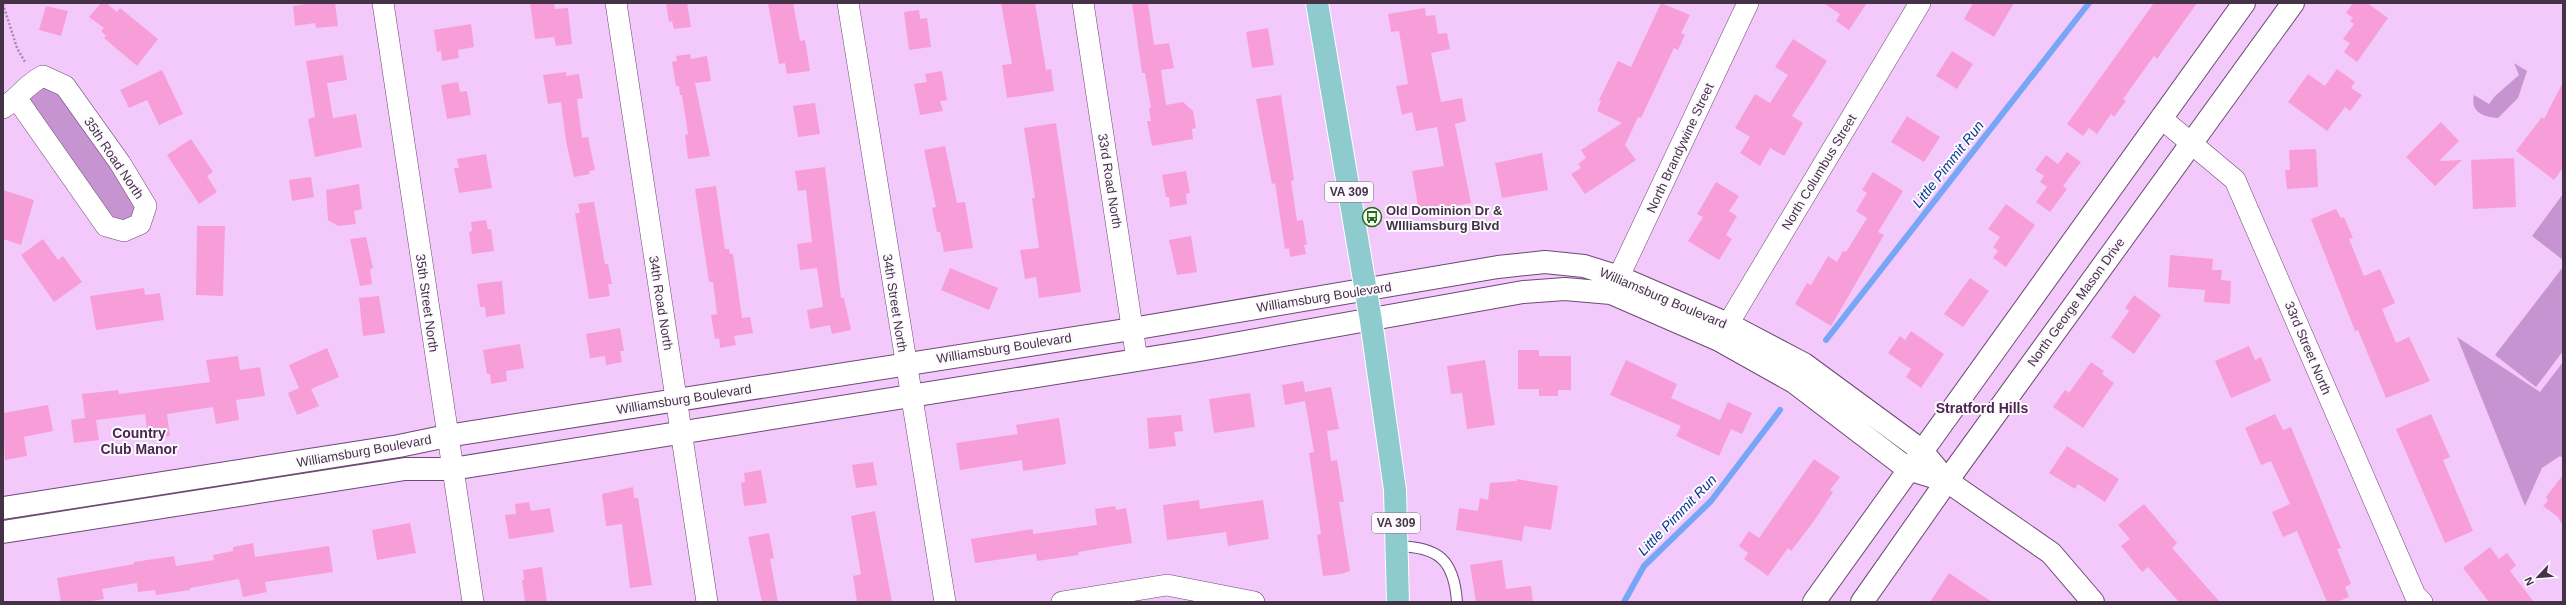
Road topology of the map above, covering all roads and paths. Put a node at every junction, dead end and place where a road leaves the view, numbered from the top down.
1 (383, 3) edge
2 (616, 3) edge
3 (848, 3) edge
4 (1083, 3) edge
5 (1317, 3) edge
6 (1748, 3) edge
7 (1920, 3) edge
8 (2244, 3) edge
9 (2293, 3) edge
10 (3, 4) edge
11 (25, 62) dead end
12 (10, 104) edge
13 (2161, 118) junction
14 (2191, 143) junction
15 (1615, 285) junction
16 (1366, 290) junction
17 (1371, 321) junction
18 (1132, 329) junction
19 (1723, 332) junction
20 (1137, 360) junction
21 (904, 364) junction
22 (910, 397) junction
23 (676, 400) junction
24 (681, 431) junction
25 (447, 436) junction
26 (1921, 450) junction
27 (452, 469) junction
28 (1908, 469) junction
29 (1947, 481) junction
30 (3, 508) edge
31 (3, 532) edge
32 (1397, 546) junction
33 (473, 602) edge
34 (707, 602) edge
35 (945, 602) edge
36 (1062, 602) edge
37 (1254, 602) edge
38 (1398, 602) edge
39 (1457, 602) edge
40 (1814, 602) edge
41 (1862, 602) edge
42 (2093, 602) edge
43 (2422, 602) edge

1 - 25 street, 35th Street North
2 - 23 street, 34th Road North
3 - 21 street, 34th Street North
4 - 18 street, 33rd Road North
5 - 16 main road, VA 309
6 - 15 street, North Brandywine Street
7 - 19 street, North Columbus Street
8 - 13 main road
9 - 14 main road, North George Mason Drive
10 - 11 path
12 - 12 street, 35th Road North
13 - 14 street, 33rd Street North
13 - 26 main road
14 - 29 main road, North George Mason Drive
14 - 43 street, 33rd Street North
15 - 16 main road, Williamsburg Boulevard
15 - 17 main road, Williamsburg Boulevard
15 - 19 main road, Williamsburg Boulevard
16 - 17 main road, VA 309
16 - 18 main road, Williamsburg Boulevard
17 - 20 main road, Williamsburg Boulevard
17 - 32 main road, VA 309
18 - 20 street, 33rd Road North
18 - 21 main road, Williamsburg Boulevard
19 - 26 main road, Williamsburg Boulevard
19 - 28 main road, Williamsburg Boulevard
20 - 22 main road, Williamsburg Boulevard
21 - 22 street, 34th Street North
21 - 23 main road, Williamsburg Boulevard
22 - 24 main road, Williamsburg Boulevard
22 - 35 street, 34th Street North
23 - 24 street, 34th Road North
23 - 25 main road, Williamsburg Boulevard
24 - 27 main road, Williamsburg Boulevard
24 - 34 street, 34th Road North
25 - 27 street, 35th Street North
25 - 30 main road, Williamsburg Boulevard
26 - 28 main road
26 - 29 main road, Williamsburg Boulevard
27 - 31 main road, Williamsburg Boulevard
27 - 33 street, 35th Street North
28 - 29 main road, Williamsburg Boulevard
28 - 40 main road
29 - 41 main road, North George Mason Drive
29 - 42 main road, Williamsburg Boulevard
32 - 38 main road, VA 309
32 - 39 lane
36 - 37 street

